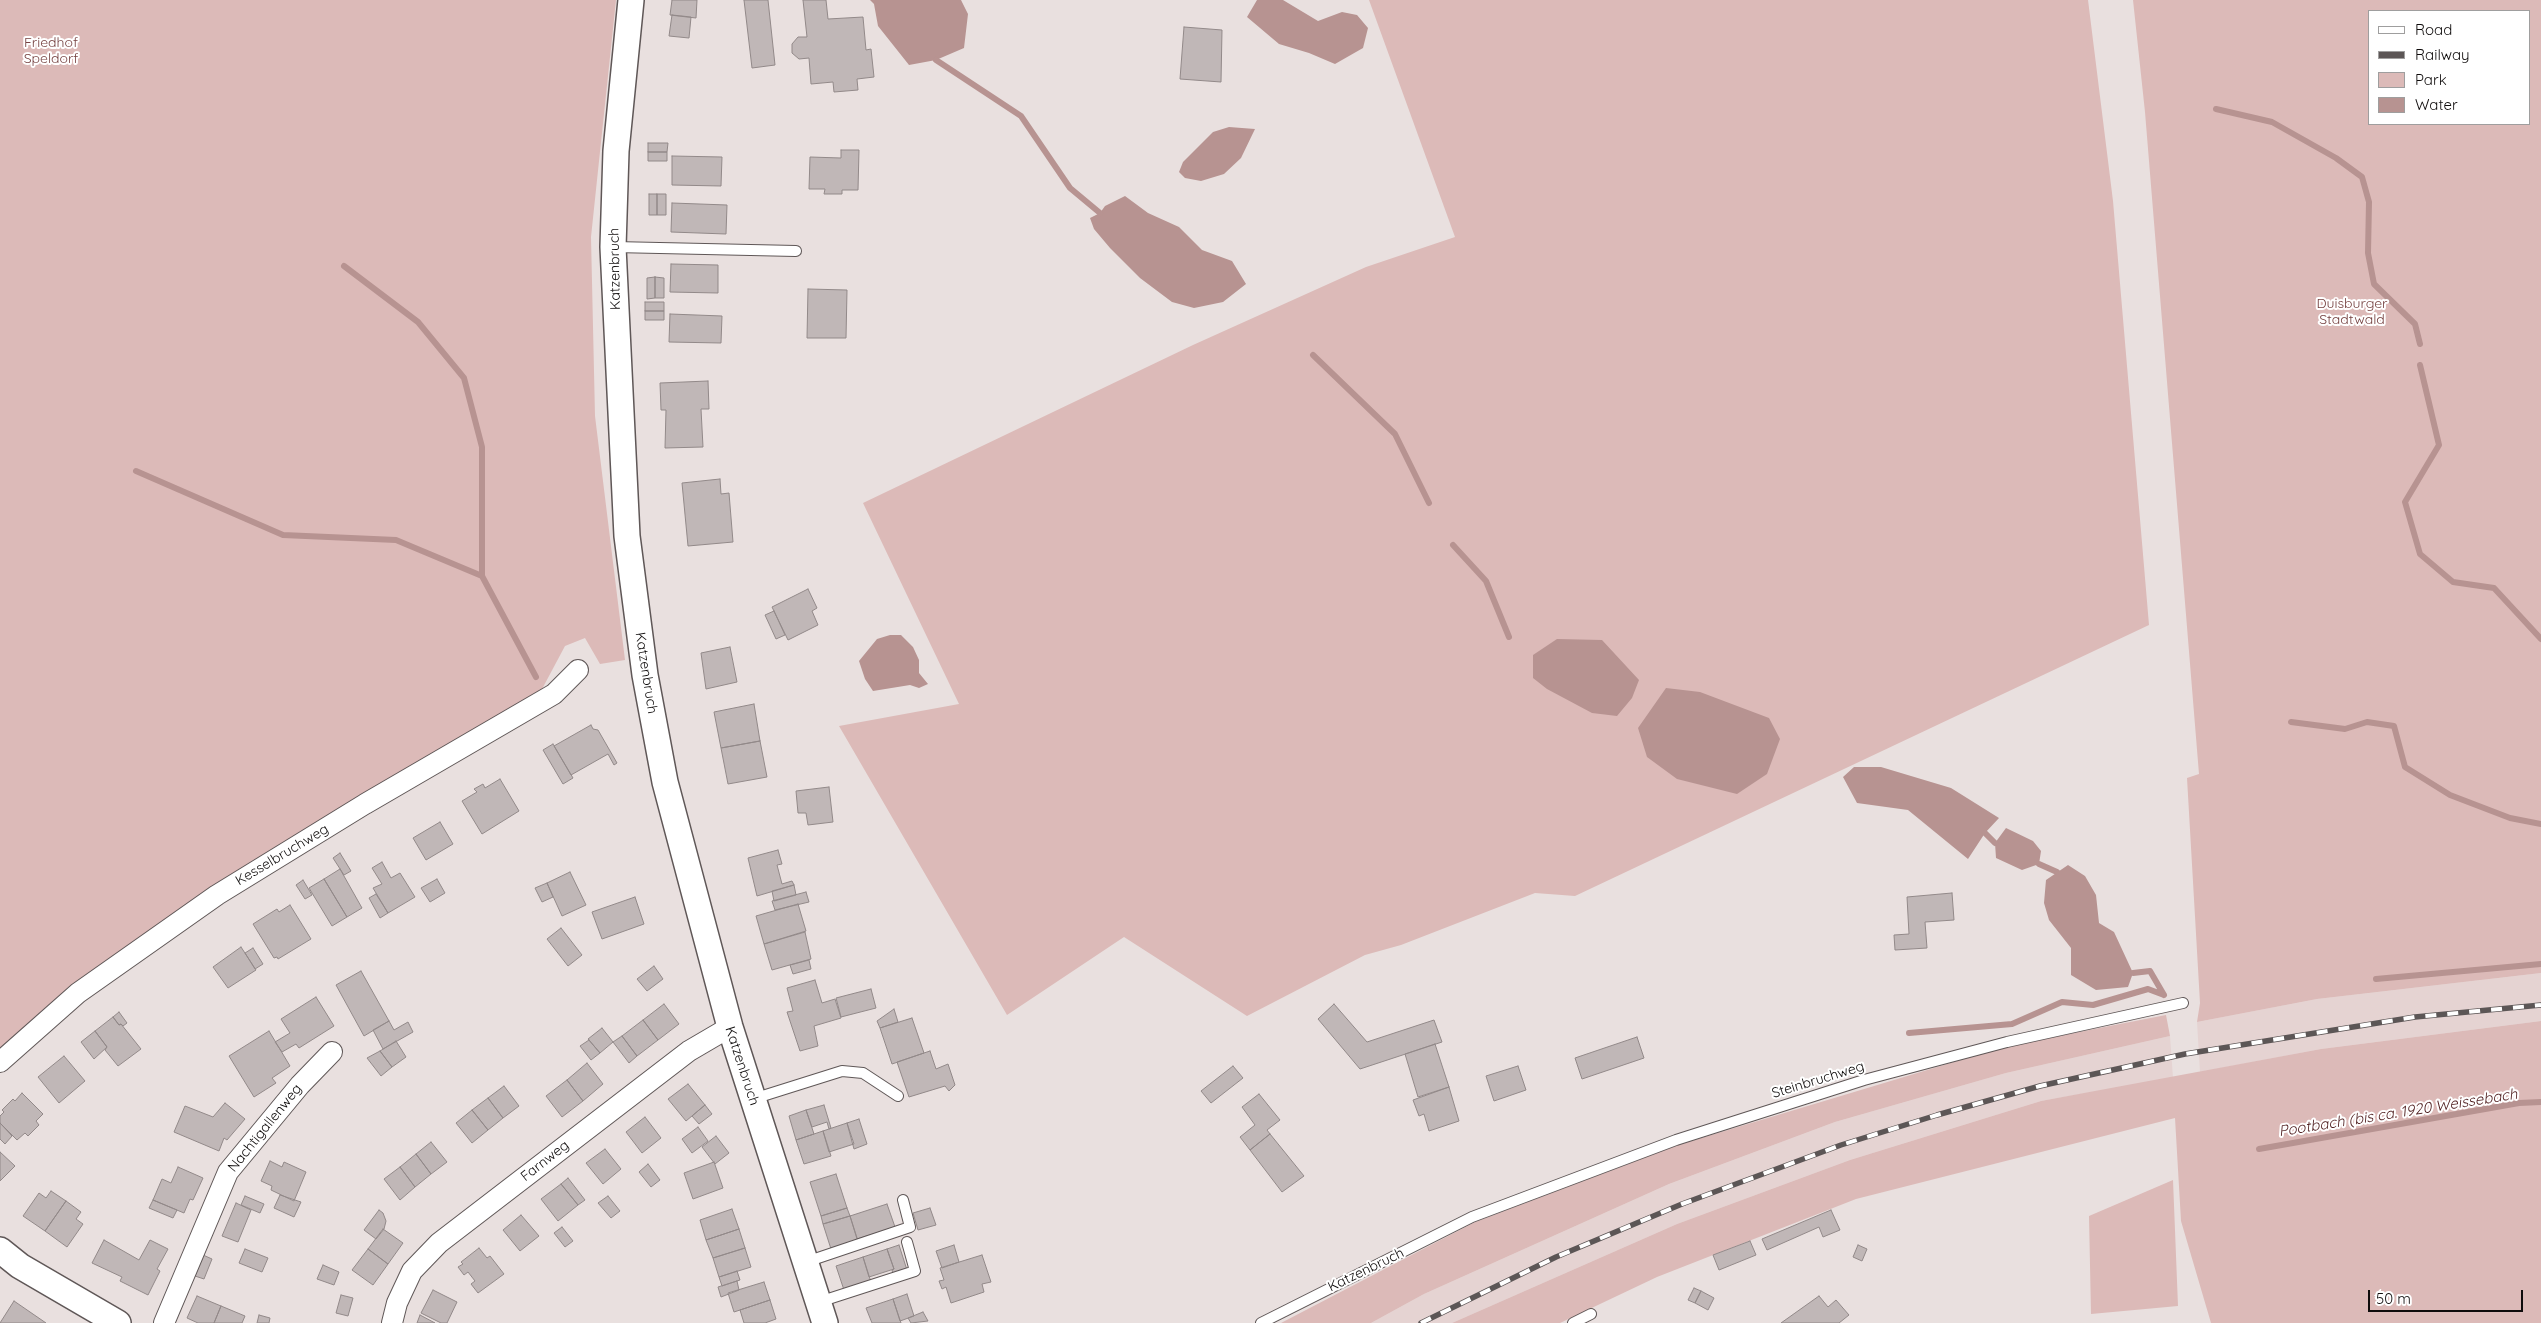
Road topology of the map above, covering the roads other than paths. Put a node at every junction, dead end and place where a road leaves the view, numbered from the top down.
1 (630, 0) edge
2 (613, 247) junction
3 (796, 251) dead end
4 (578, 670) dead end
5 (2183, 1003) dead end
6 (730, 1027) junction
7 (332, 1052) dead end
8 (0, 1062) edge
9 (898, 1096) dead end
10 (753, 1099) junction
11 (903, 1200) dead end
12 (1472, 1217) joint
13 (907, 1242) dead end
14 (0, 1250) edge
15 (805, 1262) junction
16 (822, 1313) edge
17 (1591, 1314) dead end
18 (118, 1323) edge
19 (164, 1323) edge
20 (392, 1323) edge
21 (1261, 1323) edge
22 (1573, 1323) edge

1 - 2 street, Katzenbruch
2 - 3 lane
2 - 6 street, Katzenbruch
4 - 8 street, Kesselbruchweg
5 - 12 lane, Steinbruchweg
6 - 10 street, Katzenbruch
6 - 20 street, Farnweg
7 - 19 street, Nachtigallenweg
9 - 10 lane
10 - 15 street, Katzenbruch
11 - 15 lane
12 - 21 lane, Katzenbruch
13 - 16 lane
14 - 18 street
15 - 16 street, Katzenbruch
17 - 22 lane

